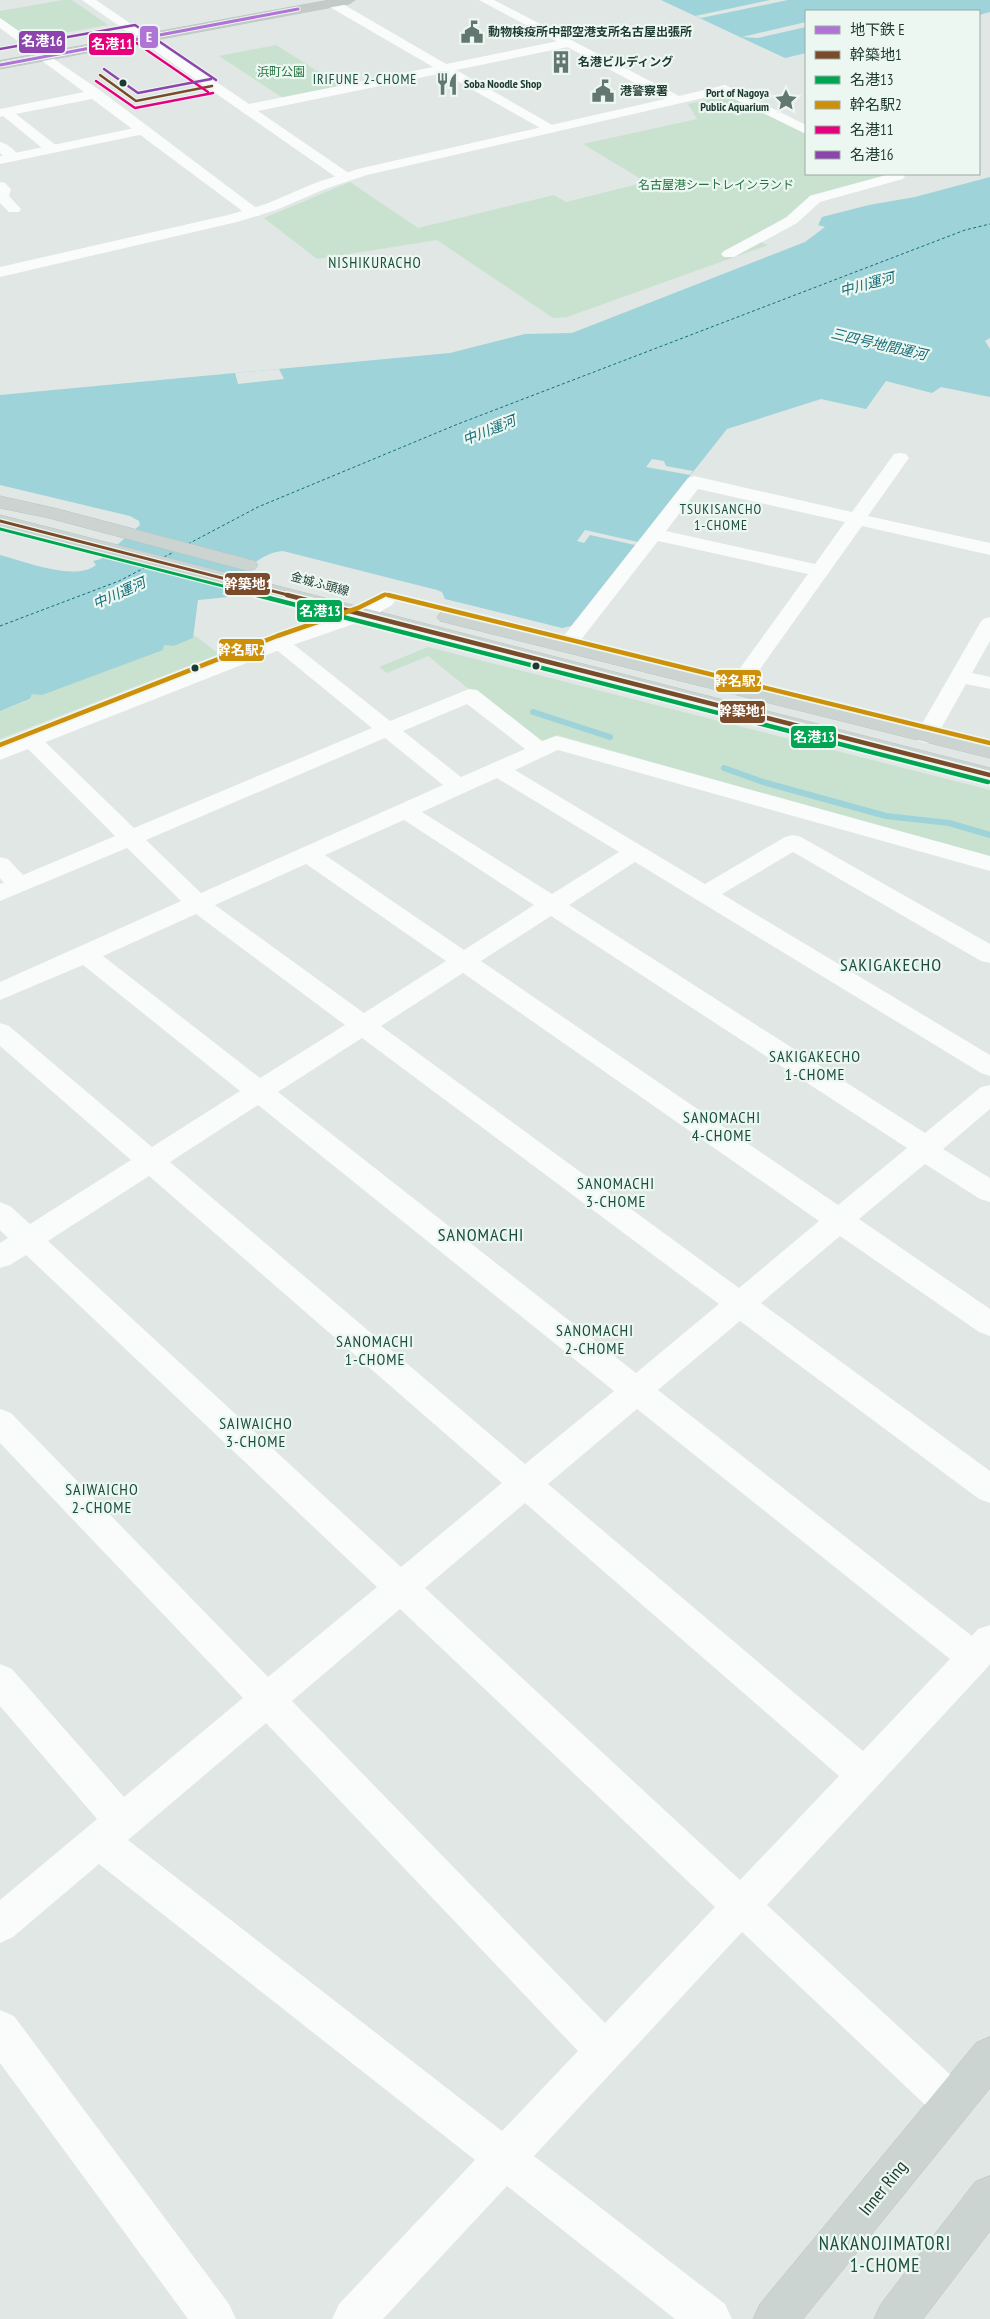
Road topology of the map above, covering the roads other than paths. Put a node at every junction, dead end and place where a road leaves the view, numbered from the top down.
1 (88, 0) edge
2 (309, 0) edge
3 (349, 0) edge
4 (485, 0) edge
5 (332, 3) junction
6 (0, 22) edge
7 (138, 36) junction
8 (568, 43) junction
9 (42, 54) junction
10 (0, 57) edge
11 (0, 65) edge
12 (444, 69) junction
13 (96, 94) junction
14 (677, 100) junction
15 (246, 109) junction
16 (3, 112) edge
17 (548, 129) junction
18 (805, 129) edge
19 (144, 130) junction
20 (0, 146) edge
21 (52, 149) junction
22 (6, 158) edge
23 (345, 177) junction
24 (901, 177) edge
25 (0, 186) edge
26 (0, 212) edge
27 (254, 213) junction
28 (729, 254) dead end
29 (0, 272) edge
30 (900, 458) dead end
31 (0, 502) edge
32 (858, 519) junction
33 (0, 521) edge
34 (654, 534) junction
35 (990, 549) edge
36 (820, 571) junction
37 (385, 601) junction
38 (361, 615) junction
39 (988, 632) edge
40 (280, 643) junction
41 (566, 646) junction
42 (960, 676) junction
43 (990, 683) edge
44 (736, 688) junction
45 (387, 729) junction
46 (926, 736) junction
47 (31, 741) junction
48 (540, 750) junction
49 (990, 752) edge
50 (0, 753) edge
51 (497, 768) junction
52 (990, 775) edge
53 (458, 786) junction
54 (404, 810) junction
55 (807, 814) junction
56 (130, 838) junction
57 (793, 842) junction
58 (635, 852) junction
59 (308, 854) junction
60 (0, 864) edge
61 (990, 864) edge
62 (10, 889) edge
63 (705, 894) junction
64 (197, 903) junction
65 (552, 906) junction
66 (85, 954) junction
67 (990, 955) edge
68 (464, 962) junction
69 (0, 992) edge
70 (363, 1026) junction
71 (0, 1032) edge
72 (990, 1067) edge
73 (260, 1092) junction
74 (990, 1094) edge
75 (925, 1149) junction
76 (150, 1162) junction
77 (990, 1192) edge
78 (0, 1213) edge
79 (840, 1220) junction
80 (28, 1240) junction
81 (0, 1258) edge
82 (739, 1304) junction
83 (990, 1324) edge
84 (636, 1390) junction
85 (0, 1422) edge
86 (525, 1484) junction
87 (990, 1489) edge
88 (401, 1588) junction
89 (982, 1649) edge
90 (0, 1680) edge
91 (267, 1700) junction
92 (864, 1775) junction
93 (111, 1831) junction
94 (742, 1906) junction
95 (0, 1924) edge
96 (0, 2030) edge
97 (605, 2051) junction
98 (990, 2057) edge
99 (952, 2103) junction
100 (505, 2158) junction
101 (990, 2197) edge
102 (214, 2319) edge
103 (354, 2319) edge
104 (710, 2319) edge
105 (775, 2319) edge
106 (896, 2319) edge

1 - 7 street
2 - 7 highway
3 - 5 highway
4 - 8 street
5 - 7 highway
5 - 12 street
6 - 9 street
7 - 9 highway
7 - 15 street
8 - 12 street
8 - 14 street
9 - 10 highway
9 - 11 highway
9 - 13 street
12 - 15 street
12 - 17 street
13 - 16 street
13 - 19 street
14 - 17 street
14 - 18 street
15 - 23 street
16 - 21 street
17 - 23 street
19 - 21 street
19 - 27 street
20 - 22 street
21 - 22 street
23 - 27 street
24 - 28 street
25 - 26 street
27 - 29 street
30 - 32 street
31 - 37 main road, 金城ふ頭線
32 - 34 street
32 - 35 street
32 - 36 street
33 - 38 main road, 金城ふ頭線
34 - 36 street
34 - 41 street
36 - 44 street
37 - 38 street
37 - 41 main road, 金城ふ頭線
38 - 40 street
38 - 52 main road, 金城ふ頭線
39 - 42 street
40 - 45 street
40 - 47 street
41 - 44 main road, 金城ふ頭線
42 - 43 street
42 - 46 street
44 - 46 main road, 金城ふ頭線
45 - 48 street
45 - 53 street
45 - 56 street
46 - 49 main road, 金城ふ頭線
47 - 50 street
47 - 56 street
48 - 51 street
48 - 55 street
51 - 53 street
51 - 58 street
53 - 54 street
54 - 59 street
54 - 65 street
55 - 57 street
55 - 61 street
56 - 62 street
56 - 64 street
57 - 63 street
57 - 67 street
58 - 63 street
58 - 65 street
59 - 64 street
59 - 68 street
60 - 62 street
63 - 72 street
64 - 66 street
64 - 70 street
65 - 68 street
65 - 75 street
66 - 69 street
66 - 73 street
68 - 70 street
68 - 79 street
70 - 73 street
70 - 82 street
71 - 76 street
73 - 76 street
73 - 84 street
74 - 75 street
75 - 77 street
75 - 79 street
76 - 80 street
76 - 86 street
78 - 80 street
79 - 82 street
79 - 83 street
80 - 81 street
80 - 88 street
82 - 84 street
82 - 87 street
84 - 86 street
84 - 89 street
85 - 91 street
86 - 88 street
86 - 92 street
88 - 91 street
88 - 94 street
89 - 92 street
90 - 93 street
91 - 93 street
91 - 97 street
92 - 94 street
93 - 95 street
93 - 100 street
94 - 97 street
94 - 99 street
96 - 102 street
97 - 100 street
98 - 99 main road, Inner Ring
99 - 105 main road, Inner Ring
100 - 103 street
100 - 104 street
101 - 106 main road

